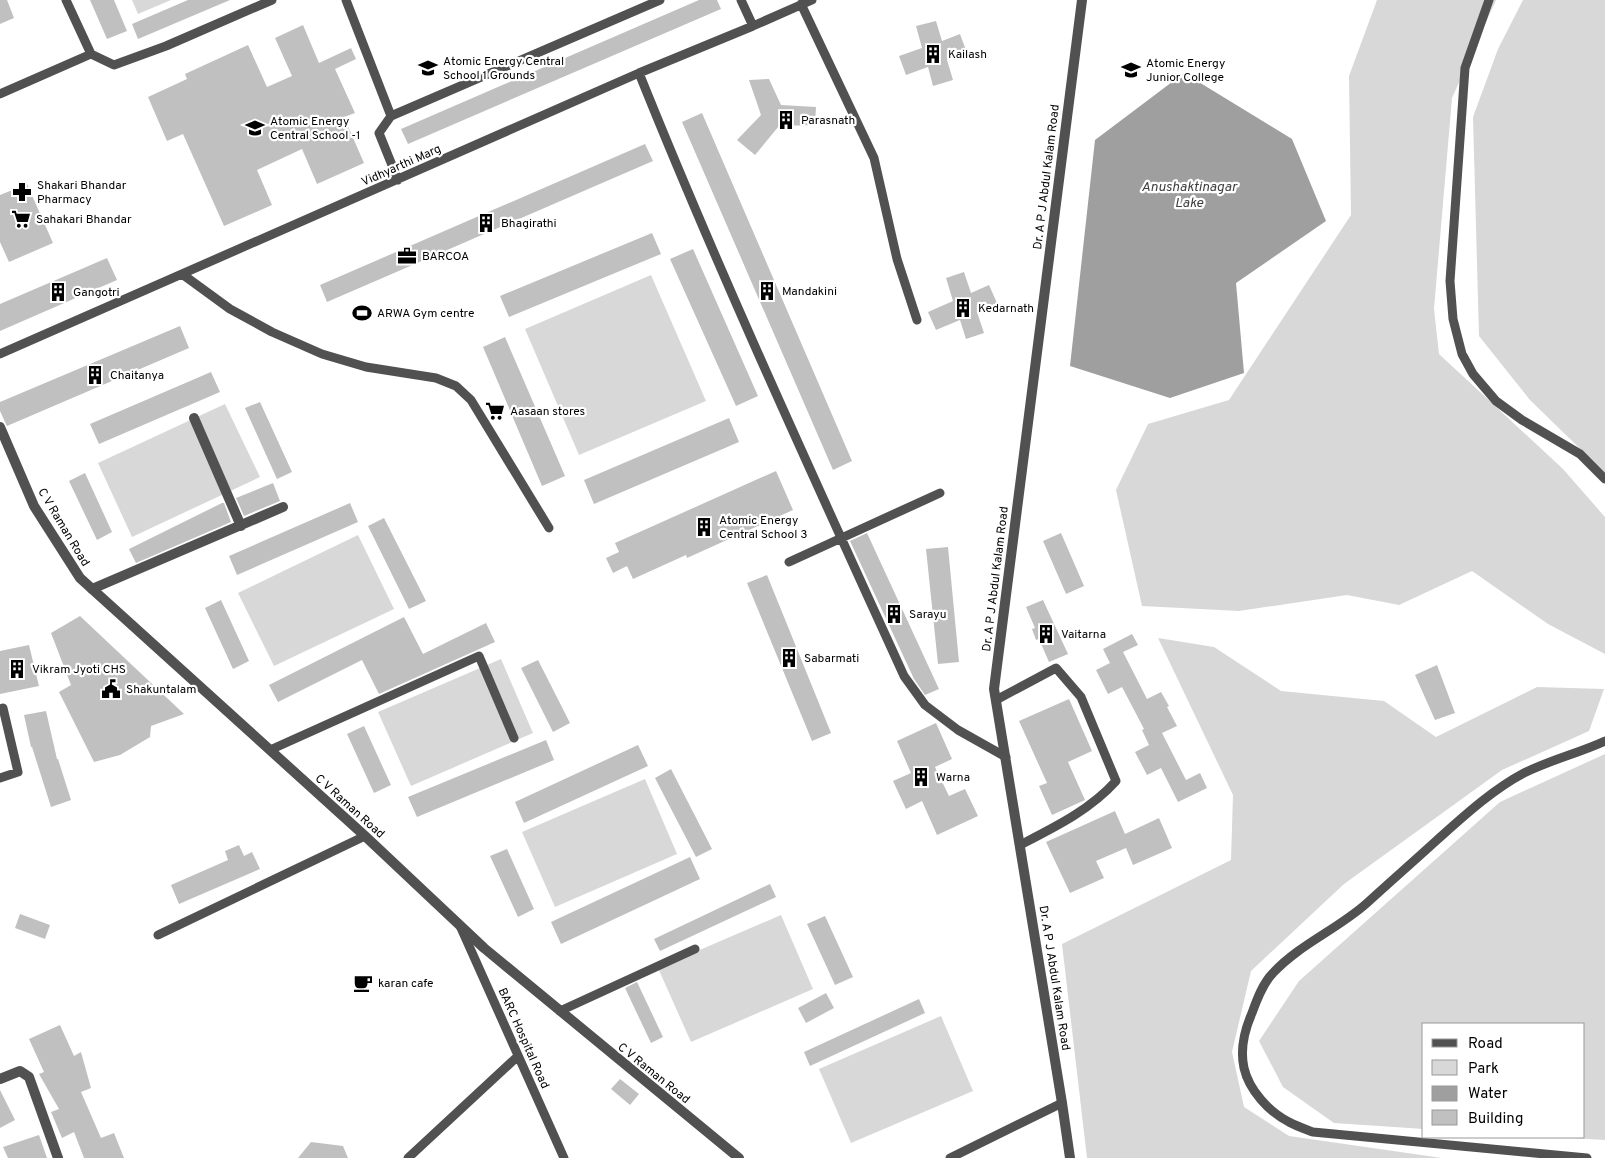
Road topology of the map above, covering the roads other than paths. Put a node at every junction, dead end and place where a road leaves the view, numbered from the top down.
1 (66, 0) edge
2 (272, 0) edge
3 (346, 0) edge
4 (660, 0) edge
5 (741, 0) edge
6 (812, 0) edge
7 (1082, 0) edge
8 (1489, 0) edge
9 (801, 4) junction
10 (753, 26) junction
11 (91, 54) junction
12 (639, 73) junction
13 (0, 94) edge
14 (391, 116) junction
15 (398, 180) junction
16 (182, 274) junction
17 (917, 320) dead end
18 (0, 354) edge
19 (194, 418) dead end
20 (0, 427) edge
21 (1605, 479) edge
22 (940, 493) dead end
23 (283, 508) dead end
24 (241, 526) junction
25 (549, 528) dead end
26 (842, 538) junction
27 (789, 562) dead end
28 (92, 589) junction
29 (996, 700) junction
30 (0, 709) edge
31 (514, 738) dead end
32 (1605, 741) edge
33 (270, 750) junction
34 (1006, 757) junction
35 (0, 778) edge
36 (365, 836) junction
37 (1020, 845) junction
38 (461, 928) junction
39 (158, 935) dead end
40 (695, 948) dead end
41 (560, 1011) junction
42 (518, 1056) junction
43 (0, 1079) edge
44 (1062, 1102) junction
45 (58, 1158) edge
46 (408, 1158) edge
47 (564, 1158) edge
48 (739, 1158) edge
49 (950, 1158) edge
50 (1070, 1158) edge
51 (1587, 1158) edge

1 - 11 lane
2 - 11 lane
3 - 14 lane
4 - 14 lane
5 - 10 lane
6 - 9 lane, Vidhyarthi Marg
7 - 29 street, Dr. A P J Abdul Kalam Road
8 - 21 lane
9 - 10 lane, Vidhyarthi Marg
9 - 17 lane
10 - 12 lane, Vidhyarthi Marg
11 - 13 lane
12 - 15 lane, Vidhyarthi Marg
12 - 26 lane
14 - 15 lane
15 - 16 lane, Vidhyarthi Marg
16 - 18 lane, Vidhyarthi Marg
16 - 25 lane
19 - 24 street
20 - 28 street, C V Raman Road
22 - 26 lane
23 - 24 street
24 - 28 street
26 - 27 lane
26 - 34 lane
28 - 33 street, C V Raman Road
29 - 34 street, Dr. A P J Abdul Kalam Road
29 - 37 lane
30 - 35 lane
31 - 33 lane
32 - 51 lane
33 - 36 street, C V Raman Road
34 - 37 street, Dr. A P J Abdul Kalam Road
36 - 38 street, C V Raman Road
36 - 39 lane
37 - 44 street, Dr. A P J Abdul Kalam Road
38 - 41 street, C V Raman Road
38 - 42 lane, BARC Hospital Road
40 - 41 lane
41 - 48 street, C V Raman Road
42 - 46 lane
42 - 47 lane, BARC Hospital Road
43 - 45 street
44 - 49 lane
44 - 50 street, Dr. A P J Abdul Kalam Road

